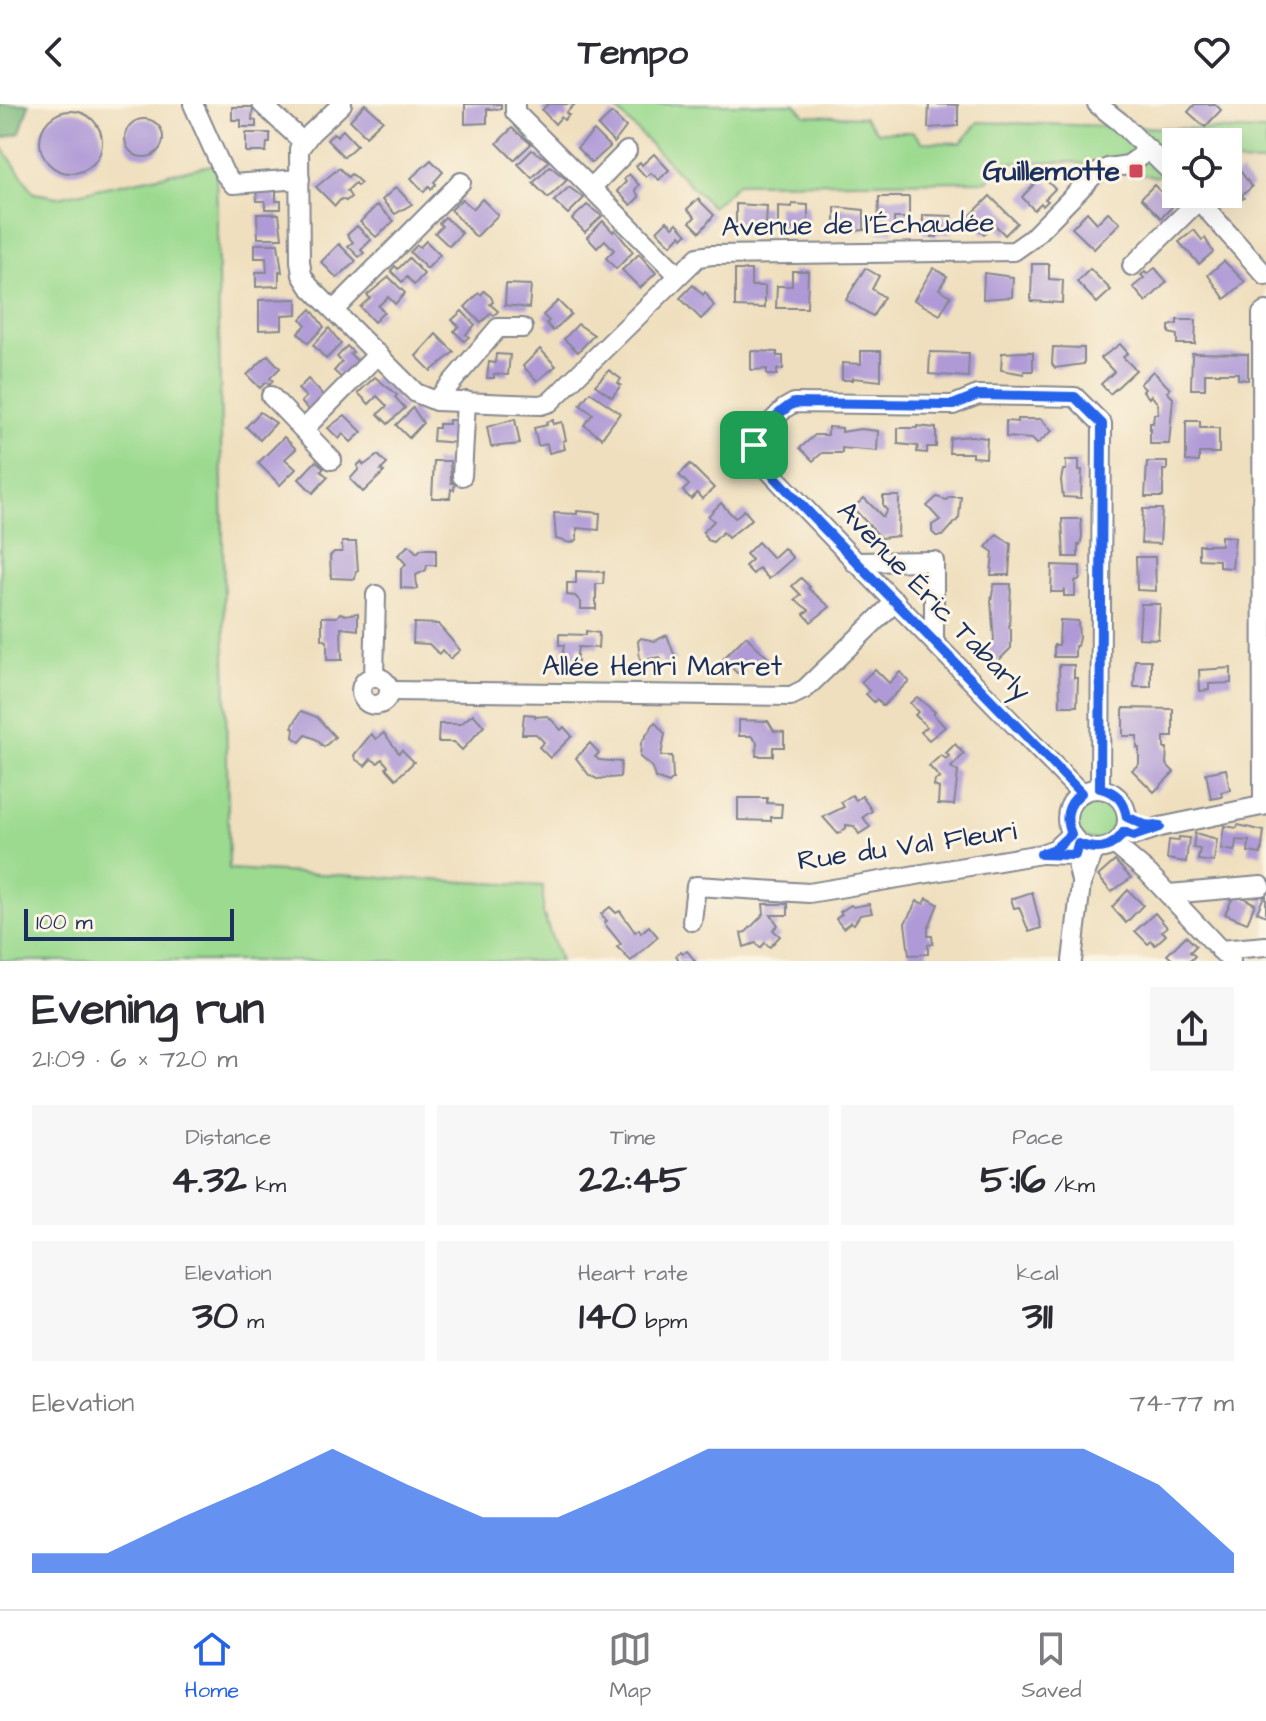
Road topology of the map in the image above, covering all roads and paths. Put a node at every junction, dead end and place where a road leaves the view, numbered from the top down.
1 (193, 104) edge
2 (262, 104) edge
3 (342, 104) edge
4 (515, 104) edge
5 (1111, 108) edge
6 (303, 142) junction
7 (1149, 150) junction
8 (627, 151) dead end
9 (1162, 163) edge
10 (300, 179) junction
11 (461, 182) dead end
12 (591, 188) junction
13 (1186, 208) edge
14 (1206, 208) edge
15 (1132, 266) dead end
16 (678, 275) junction
17 (1266, 276) edge
18 (334, 310) junction
19 (1266, 311) edge
20 (523, 328) dead end
21 (378, 354) junction
22 (271, 396) dead end
23 (436, 401) junction
24 (466, 401) junction
25 (304, 429) junction
26 (332, 460) dead end
27 (462, 476) dead end
28 (854, 562) junction
29 (376, 595) dead end
30 (896, 601) junction
31 (934, 640) junction
32 (374, 677) junction
33 (390, 691) junction
34 (1264, 722) edge
35 (1100, 788) junction
36 (1081, 793) junction
37 (1264, 806) edge
38 (1122, 831) junction
39 (1080, 846) junction
40 (1261, 886) dead end
41 (1169, 894) junction
42 (692, 921) dead end
43 (1266, 946) edge
44 (1226, 956) edge
45 (1072, 961) edge

1 - 10 street
2 - 6 street
3 - 6 street
4 - 12 street
5 - 7 street
6 - 10 street
7 - 9 street
7 - 16 street, Avenue de l'Échaudée
8 - 12 street
10 - 18 street
11 - 18 street
12 - 16 street
13 - 15 street
14 - 17 street
16 - 24 street, Avenue de l'Échaudée
18 - 21 street
19 - 34 street
20 - 23 street
21 - 23 street
21 - 25 street
22 - 25 street
23 - 24 street, Avenue de l'Échaudée
24 - 27 street
25 - 26 street
28 - 30 street, Avenue Éric Tabarly
28 - 31 street
28 - 35 street, Avenue Éric Tabarly
29 - 32 street
30 - 31 street, Avenue Éric Tabarly
30 - 33 street, Allée Henri Marret
31 - 36 street, Avenue Éric Tabarly
32 - 33 street
32 - 33 street, Allée Henri Marret
34 - 37 street
35 - 36 street
35 - 38 street
36 - 39 street
37 - 38 street
38 - 39 street
38 - 41 street
39 - 42 street, Rue du Val Fleuri
39 - 45 street
40 - 41 street
41 - 44 street
43 - 44 street

